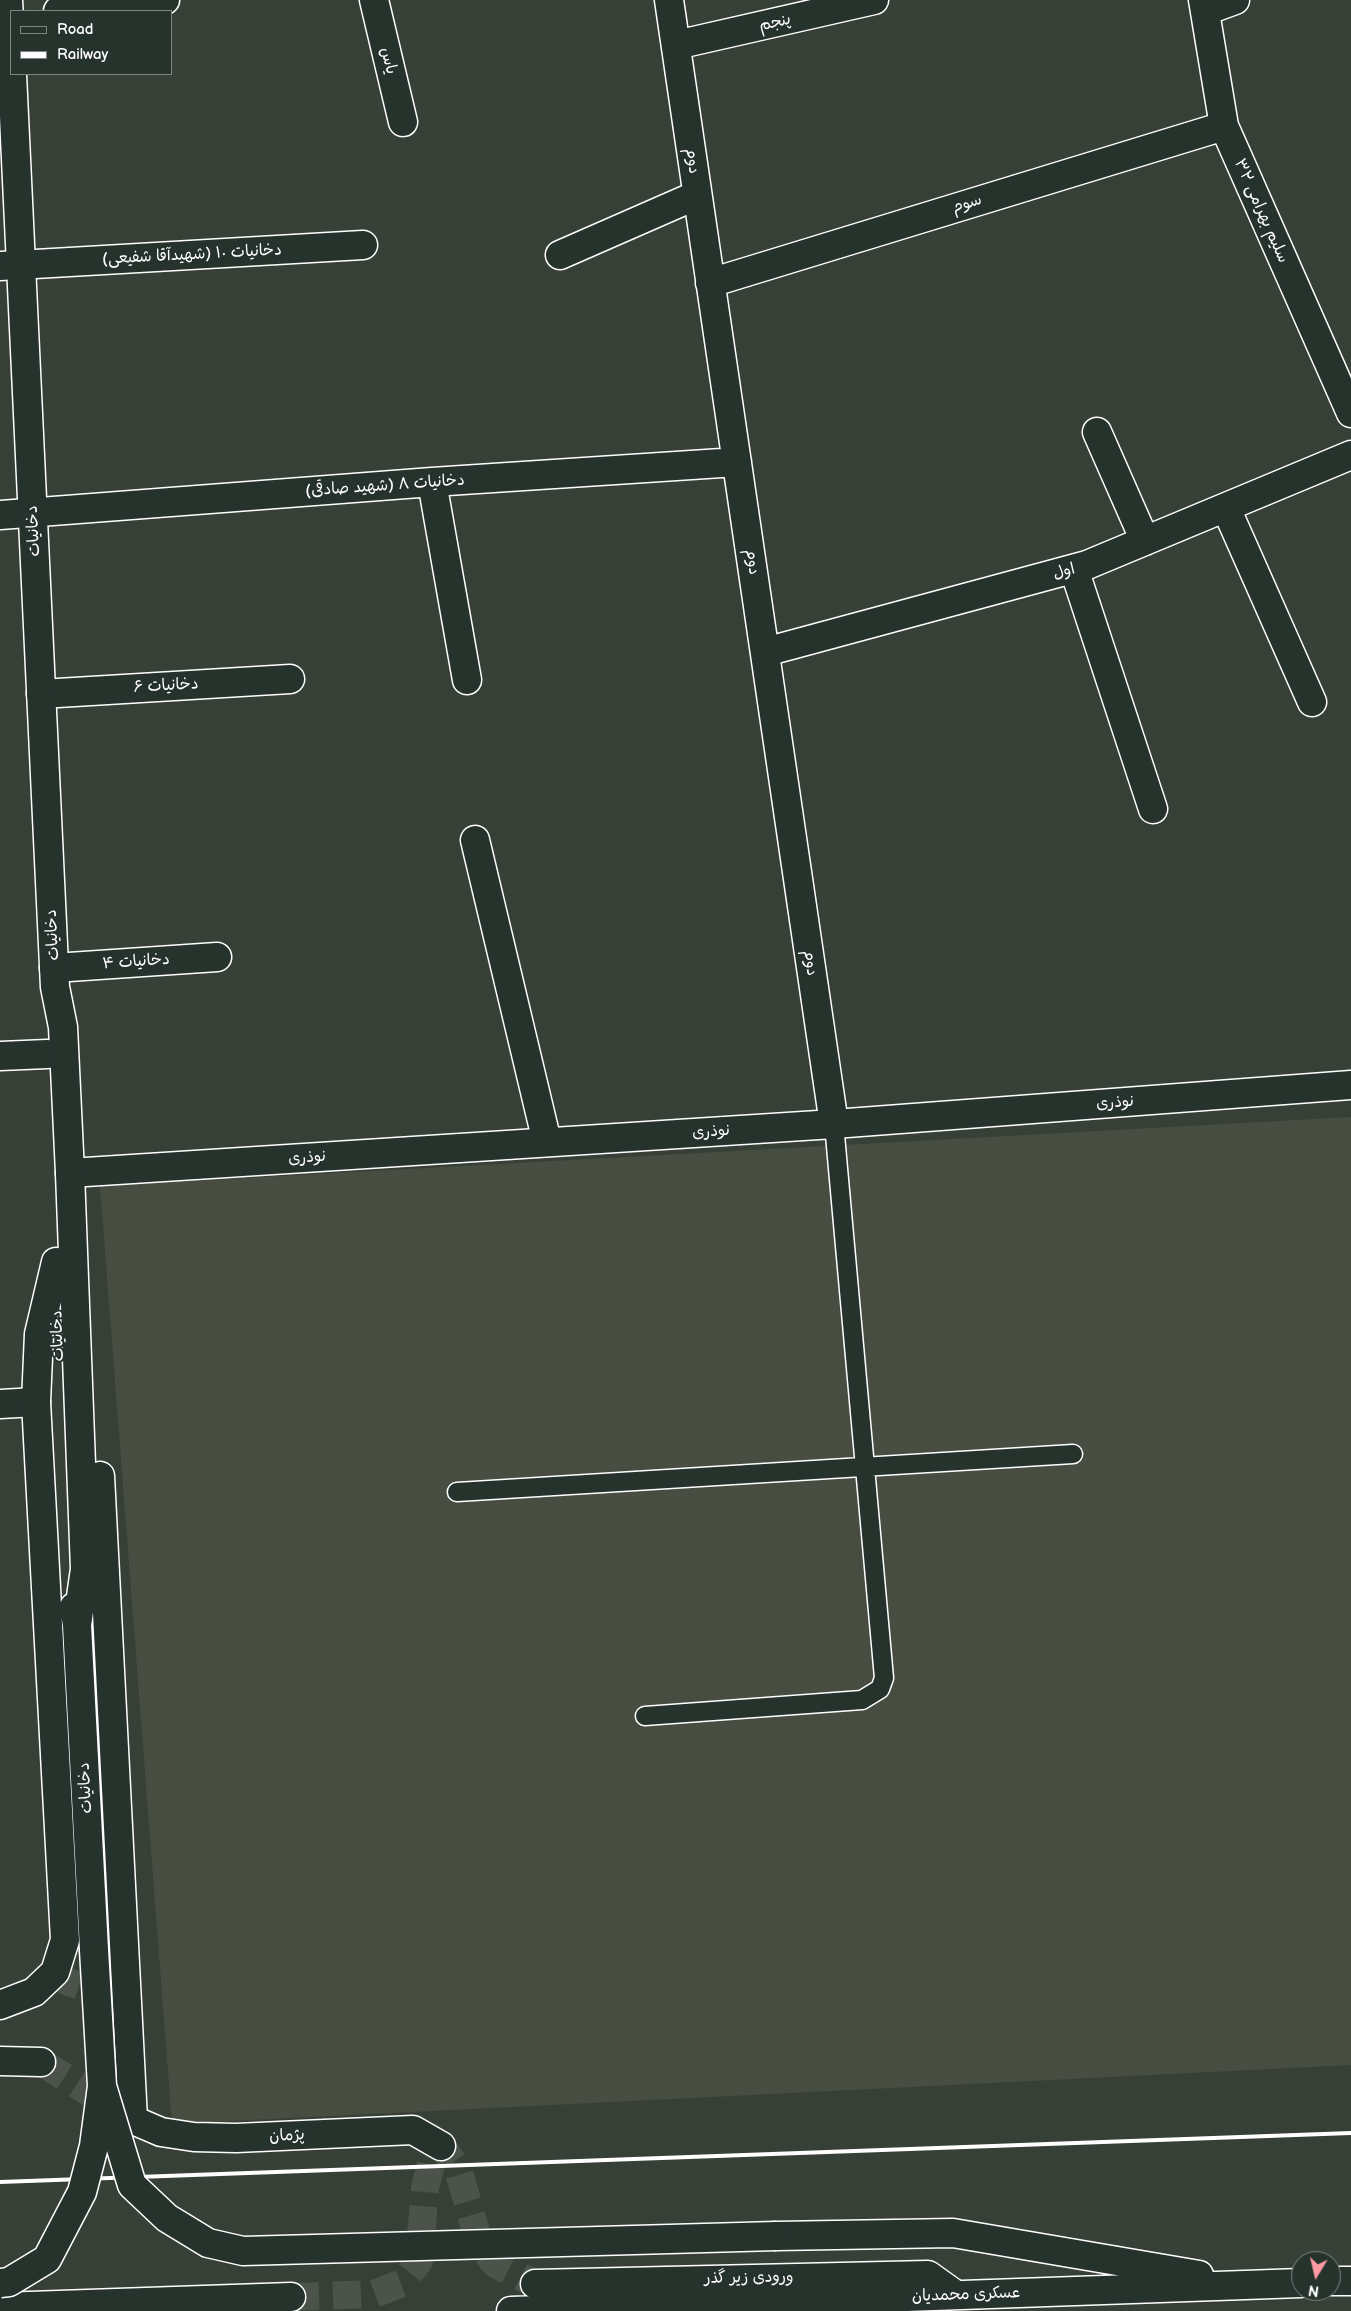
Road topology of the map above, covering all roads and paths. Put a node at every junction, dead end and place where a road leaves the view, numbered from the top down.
1 (165, 0) edge
2 (374, 0) edge
3 (669, 0) edge
4 (874, 0) edge
5 (1235, 0) edge
6 (838, 4) edge
7 (1204, 5) edge
8 (68, 10) edge
9 (7, 12) edge
10 (676, 45) junction
11 (10, 46) edge
12 (12, 75) edge
13 (403, 122) dead end
14 (1224, 126) junction
15 (697, 195) junction
16 (363, 245) dead end
17 (560, 256) dead end
18 (11, 266) edge
19 (710, 282) junction
20 (1351, 413) edge
21 (1097, 432) dead end
22 (1351, 455) edge
23 (737, 462) junction
24 (432, 482) junction
25 (1226, 508) junction
26 (33, 512) junction
27 (0, 515) edge
28 (1145, 541) junction
29 (1074, 569) junction
30 (765, 652) junction
31 (290, 679) dead end
32 (468, 680) dead end
33 (41, 694) junction
34 (1312, 702) dead end
35 (1153, 809) dead end
36 (475, 840) dead end
37 (217, 957) dead end
38 (55, 978) junction
39 (46, 1054) junction
40 (0, 1056) edge
41 (1351, 1085) edge
42 (834, 1124) junction
43 (547, 1142) junction
44 (70, 1173) junction
45 (65, 1261) junction
46 (36, 1402) junction
47 (0, 1404) edge
48 (1073, 1454) dead end
49 (865, 1466) junction
50 (457, 1492) dead end
51 (646, 1716) dead end
52 (0, 2005) edge
53 (0, 2061) edge
54 (41, 2062) tunnel mouth
55 (102, 2086) junction
56 (441, 2146) dead end
57 (0, 2283) edge
58 (1291, 2283) edge
59 (535, 2284) tunnel mouth
60 (1254, 2284) junction
61 (956, 2296) junction
62 (290, 2297) tunnel mouth
63 (0, 2307) edge
64 (511, 2311) edge

1 - 8 street
2 - 13 street, یاس
3 - 10 street, دوم
4 - 6 street, پنجم
5 - 7 street
6 - 10 street, پنجم
7 - 14 street, سلیم بهرامی ۳۲
9 - 11 street
10 - 15 street, دوم
12 - 18 street, دخانیات
14 - 19 street, سوم
14 - 20 street, سلیم بهرامی ۳۲
15 - 17 street
15 - 19 street, دوم
16 - 18 street, دخانیات ۱۰ (شهیدآقا شفیعی)
18 - 26 street, دخانیات
19 - 23 street, دوم
21 - 28 street
22 - 25 street, اول
23 - 24 street, دخانیات ۸ (شهید صادقی)
23 - 30 street, دوم
24 - 26 street, دخانیات ۸ (شهید صادقی)
24 - 32 street
25 - 28 street, اول
25 - 34 street
26 - 27 street, دخانیات ۸ (شهید صادقی)
26 - 33 street, دخانیات
28 - 29 street, اول
29 - 30 street, اول
29 - 35 street
30 - 42 street, دوم
31 - 33 street, دخانیات ۶
33 - 38 street, دخانیات
36 - 43 street
37 - 38 street, دخانیات ۴
38 - 39 street, دخانیات
38 - 44 street, دخانیات
39 - 40 street
39 - 45 street, دخانیات
41 - 42 street, نوذری
42 - 43 street, نوذری
42 - 49 lane
43 - 44 street, نوذری
44 - 45 street, دخانیات
45 - 46 street
45 - 55 street, دخانیات, bridge
45 - 56 street, پژمان
46 - 47 street
46 - 52 street
48 - 49 lane
49 - 50 lane
49 - 51 lane
53 - 54 street
55 - 57 street, bridge
55 - 60 street, bridge
58 - 60 street, عسکری محمدیان
59 - 61 street, ورودی زیر گذر
60 - 61 street, عسکری محمدیان
61 - 64 street, عسکری محمدیان
62 - 63 street

